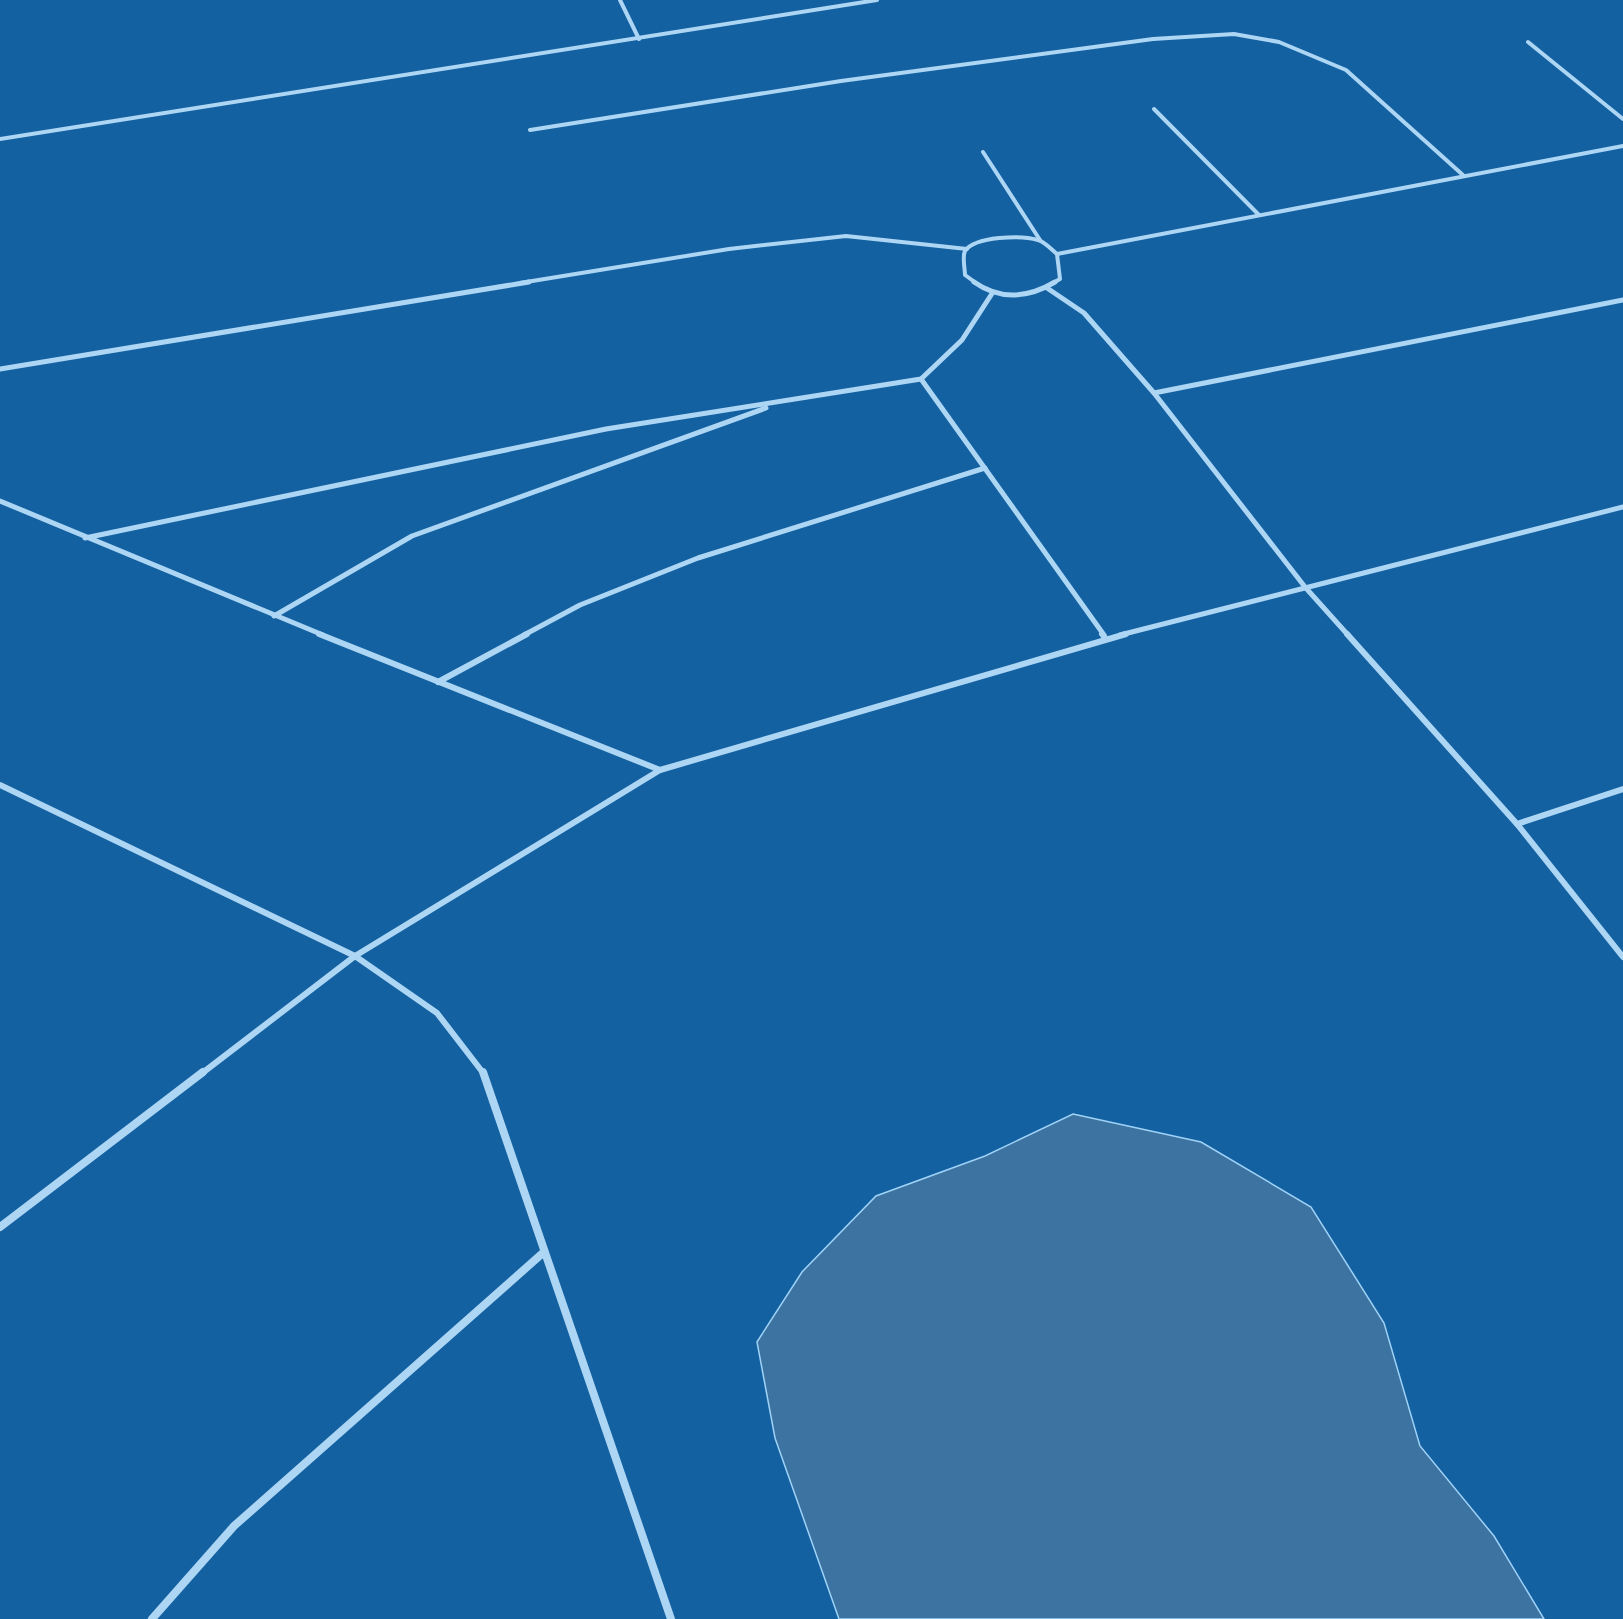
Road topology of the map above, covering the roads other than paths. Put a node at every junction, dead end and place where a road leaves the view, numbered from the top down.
1 (620, 0) edge
2 (877, 0) edge
3 (862, 1) edge
4 (639, 39) junction
5 (1528, 42) dead end
6 (1154, 110) dead end
7 (1623, 119) edge
8 (530, 130) dead end
9 (0, 139) edge
10 (1623, 146) edge
11 (983, 152) dead end
12 (1464, 176) junction
13 (1259, 215) junction
14 (1040, 240) junction
15 (967, 249) junction
16 (1057, 254) junction
17 (1047, 288) junction
18 (993, 292) junction
19 (1623, 300) edge
20 (0, 369) edge
21 (921, 379) junction
22 (1154, 393) junction
23 (778, 403) junction
24 (985, 468) junction
25 (0, 501) edge
26 (1623, 507) edge
27 (85, 538) junction
28 (1305, 587) junction
29 (274, 616) junction
30 (1106, 639) junction
31 (438, 682) junction
32 (660, 770) junction
33 (0, 785) edge
34 (1623, 789) edge
35 (1517, 824) junction
36 (355, 956) junction
37 (1623, 957) edge
38 (2, 1223) edge
39 (544, 1252) junction
40 (152, 1619) edge
41 (671, 1619) edge

1 - 4 street
2 - 3 street
3 - 4 street
4 - 9 street
5 - 7 street
6 - 13 street
8 - 12 street
10 - 12 street
11 - 14 street
12 - 13 street
13 - 16 street
14 - 15 street
14 - 16 street
15 - 18 street
15 - 20 street
16 - 17 street
17 - 18 street
17 - 22 street
18 - 21 street
19 - 22 street
21 - 23 street
21 - 24 street
22 - 28 street
23 - 27 street
23 - 29 street
24 - 30 street
24 - 31 street
25 - 27 street
26 - 28 street
27 - 29 street
28 - 30 street
28 - 35 street
29 - 31 street
30 - 32 street
31 - 32 street
32 - 36 street
33 - 36 street
34 - 35 street
35 - 37 street
36 - 38 street
36 - 39 street
39 - 40 street
39 - 41 street

